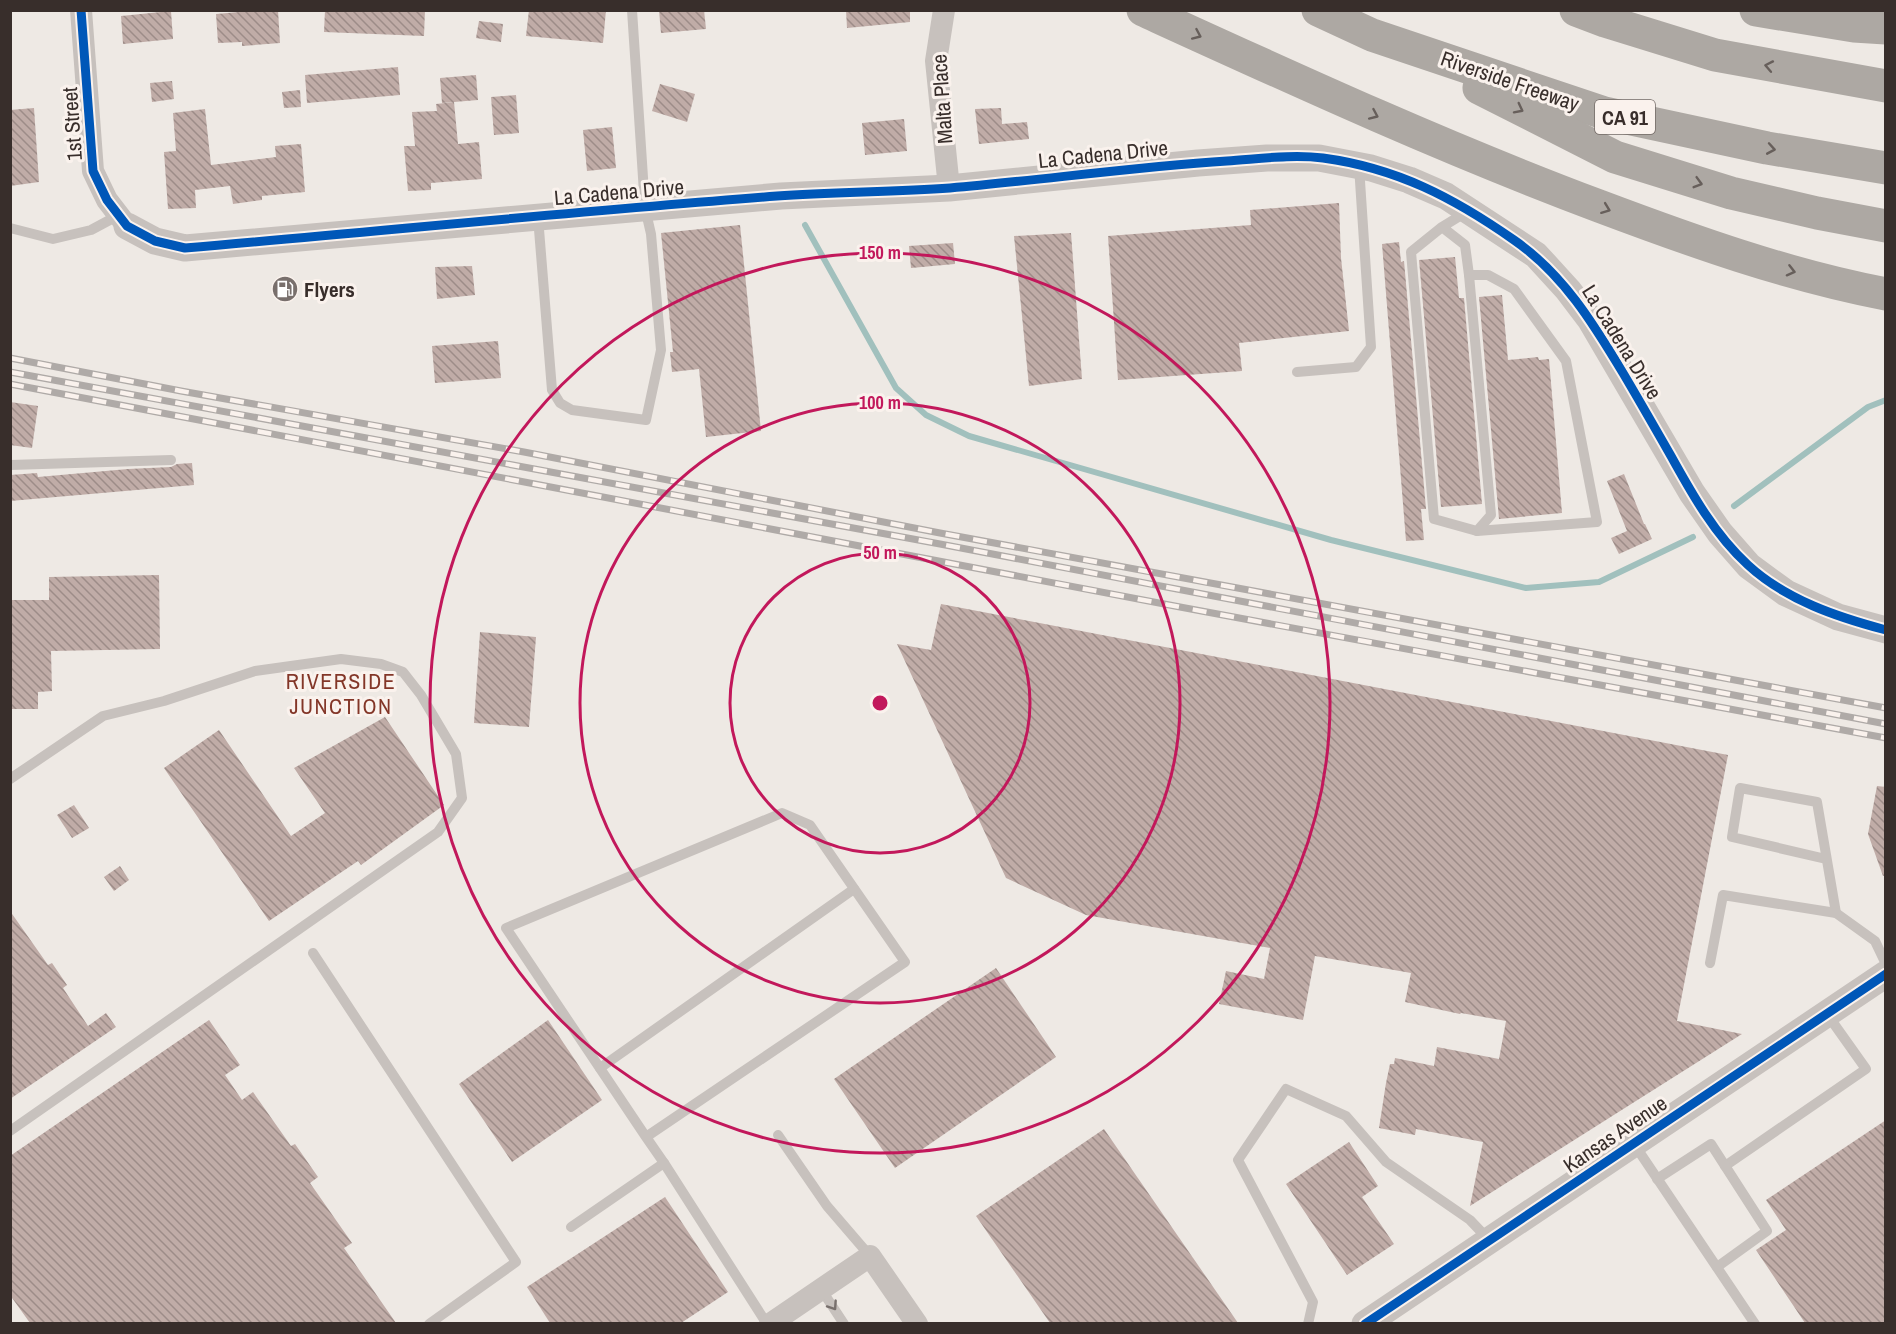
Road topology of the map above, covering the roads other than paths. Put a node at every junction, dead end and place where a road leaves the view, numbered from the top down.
1 (81, 10) edge
2 (632, 10) edge
3 (944, 10) edge
4 (1143, 10) edge
5 (1318, 10) edge
6 (1576, 10) edge
7 (1756, 10) edge
8 (1886, 28) edge
9 (1372, 35) junction
10 (1826, 77) junction
11 (1886, 79) edge
12 (1886, 86) edge
13 (1359, 166) junction
14 (1886, 168) edge
15 (949, 188) junction
16 (645, 208) junction
17 (1468, 211) junction
18 (538, 217) junction
19 (123, 220) junction
20 (1886, 226) edge
21 (1442, 227) junction
22 (10, 228) edge
23 (1469, 275) junction
24 (1886, 294) edge
25 (1298, 372) dead end
26 (171, 460) dead end
27 (10, 465) edge
28 (1477, 531) junction
29 (1886, 630) edge
30 (10, 779) edge
31 (1826, 859) junction
32 (854, 889) junction
33 (1836, 913) junction
34 (314, 953) dead end
35 (1710, 963) dead end
36 (1886, 964) edge
37 (1886, 974) edge
38 (1827, 1014) junction
39 (600, 1068) junction
40 (10, 1131) edge
41 (778, 1135) dead end
42 (646, 1137) junction
43 (1633, 1143) junction
44 (664, 1163) junction
45 (1725, 1166) junction
46 (1657, 1179) junction
47 (572, 1227) dead end
48 (1489, 1240) junction
49 (870, 1256) junction
50 (1717, 1267) junction
51 (821, 1289) junction
52 (429, 1323) edge
53 (768, 1323) edge
54 (844, 1323) edge
55 (917, 1323) edge
56 (1308, 1323) edge
57 (1365, 1323) edge
58 (1755, 1323) edge

1 - 19 street, 1st Street
2 - 16 lane
3 - 15 street, Malta Place
4 -> 24 highway
5 - 9 highway, Riverside Freeway / CA 91
10 -> 6 highway
7 - 8 highway
9 -> 14 highway, Riverside Freeway / CA 91
9 -> 20 highway
10 - 11 highway
10 - 12 highway
13 - 15 street, La Cadena Drive
13 - 17 street, La Cadena Drive
13 - 25 lane
15 - 16 street, La Cadena Drive
16 - 18 street, La Cadena Drive
16 - 18 lane
17 - 21 lane
17 - 29 street, La Cadena Drive
18 - 19 street, La Cadena Drive
19 - 22 lane
21 - 23 lane
21 - 28 lane
23 - 28 lane
23 - 28 lane
26 - 27 lane
30 - 40 lane
31 - 31 lane
31 - 33 lane
32 - 39 lane
32 - 39 lane
32 - 42 lane
33 - 35 lane
33 - 36 lane
34 - 52 lane
37 - 38 street, Kansas Avenue
38 - 43 street, Kansas Avenue
38 - 45 lane
39 - 42 lane
41 - 49 lane
42 - 44 lane
43 - 46 lane
43 - 48 street, Kansas Avenue
44 - 47 lane
44 - 53 lane
45 - 46 lane
45 - 50 lane
46 - 50 lane
48 - 56 lane
48 - 57 street, Kansas Avenue
49 - 51 street
49 - 55 street
50 - 58 lane
51 - 53 street
51 -> 54 lane

